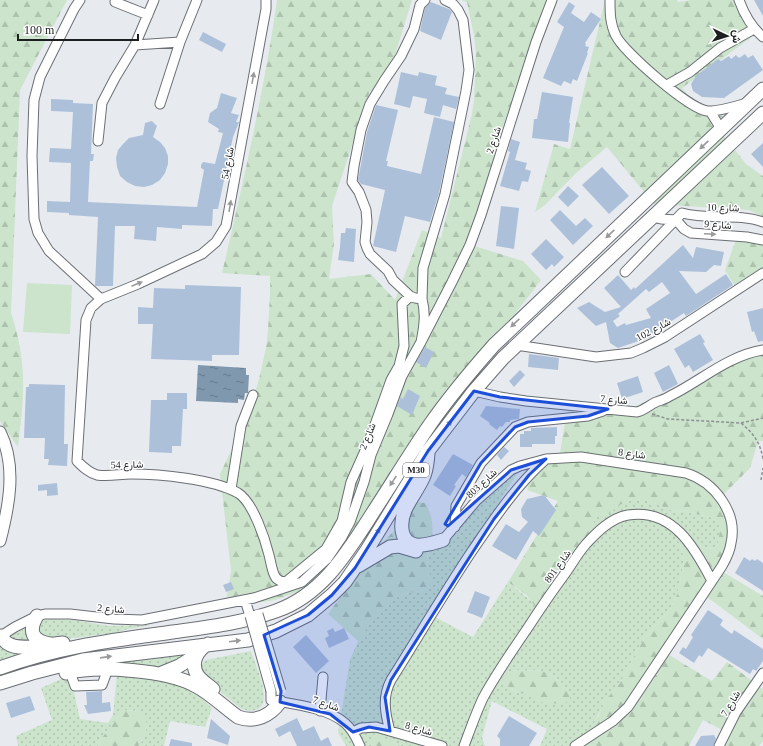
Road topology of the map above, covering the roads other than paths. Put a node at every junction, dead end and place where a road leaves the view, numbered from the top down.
1 (80, 0) edge
2 (154, 0) edge
3 (197, 0) edge
4 (266, 0) edge
5 (425, 0) edge
6 (445, 0) edge
7 (552, 0) edge
8 (610, 0) edge
9 (739, 0) edge
10 (115, 2) dead end
11 (148, 15) junction
12 (754, 29) junction
13 (763, 37) edge
14 (180, 42) junction
15 (135, 45) junction
16 (667, 85) junction
17 (763, 89) edge
18 (748, 103) junction
19 (160, 104) dead end
20 (710, 111) junction
21 (763, 113) edge
22 (720, 129) junction
23 (98, 141) dead end
24 (672, 199) junction
25 (653, 217) junction
26 (679, 217) junction
27 (763, 222) edge
28 (763, 240) edge
29 (625, 272) dead end
30 (763, 273) edge
31 (410, 296) junction
32 (101, 299) junction
33 (422, 299) junction
34 (421, 342) junction
35 (516, 345) junction
36 (763, 350) edge
37 (474, 391) junction
38 (253, 395) dead end
39 (608, 409) junction
40 (0, 432) edge
41 (428, 451) junction
42 (546, 459) junction
43 (231, 489) junction
44 (455, 527) junction
45 (443, 540) junction
46 (0, 541) edge
47 (355, 568) junction
48 (712, 581) junction
49 (250, 599) junction
50 (37, 616) junction
51 (0, 636) edge
52 (108, 641) junction
53 (52, 644) junction
54 (208, 644) junction
55 (195, 656) junction
56 (0, 668) edge
57 (763, 673) edge
58 (162, 674) junction
59 (323, 677) dead end
60 (1, 683) edge
61 (276, 696) junction
62 (320, 711) junction
63 (390, 731) junction
64 (353, 732) junction
65 (360, 746) edge
66 (442, 746) edge
67 (464, 746) edge
68 (575, 746) edge
69 (719, 746) edge

1 - 32 street
2 - 11 street
3 - 14 street
32 -> 4 street, شارع 54
5 - 31 street
6 - 33 street
7 - 34 street, شارع 2
8 - 16 street
9 - 12 street
10 - 11 street
11 - 15 street
12 - 13 street
12 - 16 street
14 - 15 street
14 - 19 street
15 - 23 street
16 - 20 street
17 - 18 highway, M30
18 - 20 street
18 - 22 highway, M30
20 - 22 street
21 - 24 highway, M30
22 -> 52 highway, M30
24 - 25 highway, M30
24 - 26 street, شارع 9
25 - 26 street, شارع 10
25 - 35 highway, M30
26 - 27 street, شارع 10
26 -> 28 street, شارع 9
26 - 29 street
30 - 35 street, شارع 102
31 - 33 street
31 - 43 street, شارع 54
32 - 43 street, شارع 54
33 - 34 street
34 - 49 street, شارع 2
35 - 37 highway, M30
36 - 39 street, شارع 7
37 - 39 street, شارع 7
41 -> 37 highway, M30
38 - 43 street
39 - 44 street
40 - 46 main road
41 - 45 highway
47 -> 41 highway, M30
42 - 44 street, شارع 803
42 - 48 street, شارع 8
42 - 63 street, شارع 8
44 - 45 street, شارع 803
45 - 47 highway
54 -> 47 highway, M30
48 - 67 street, شارع 801
48 - 68 street, شارع 8
49 - 50 street, شارع 2
49 - 61 street, bridge
50 - 51 street, شارع 2
50 - 53 highway
51 - 53 highway
52 - 53 highway
52 - 56 highway, M30
54 - 55 highway
60 -> 54 highway, M30
55 - 58 highway
55 - 61 highway
57 - 69 street, شارع 7
58 - 60 highway
58 - 61 highway
59 - 62 street
61 - 62 street, شارع 7
62 - 64 street, شارع 7
63 - 64 street, شارع 8
63 - 66 street, شارع 8
64 - 65 street, شارع 7

